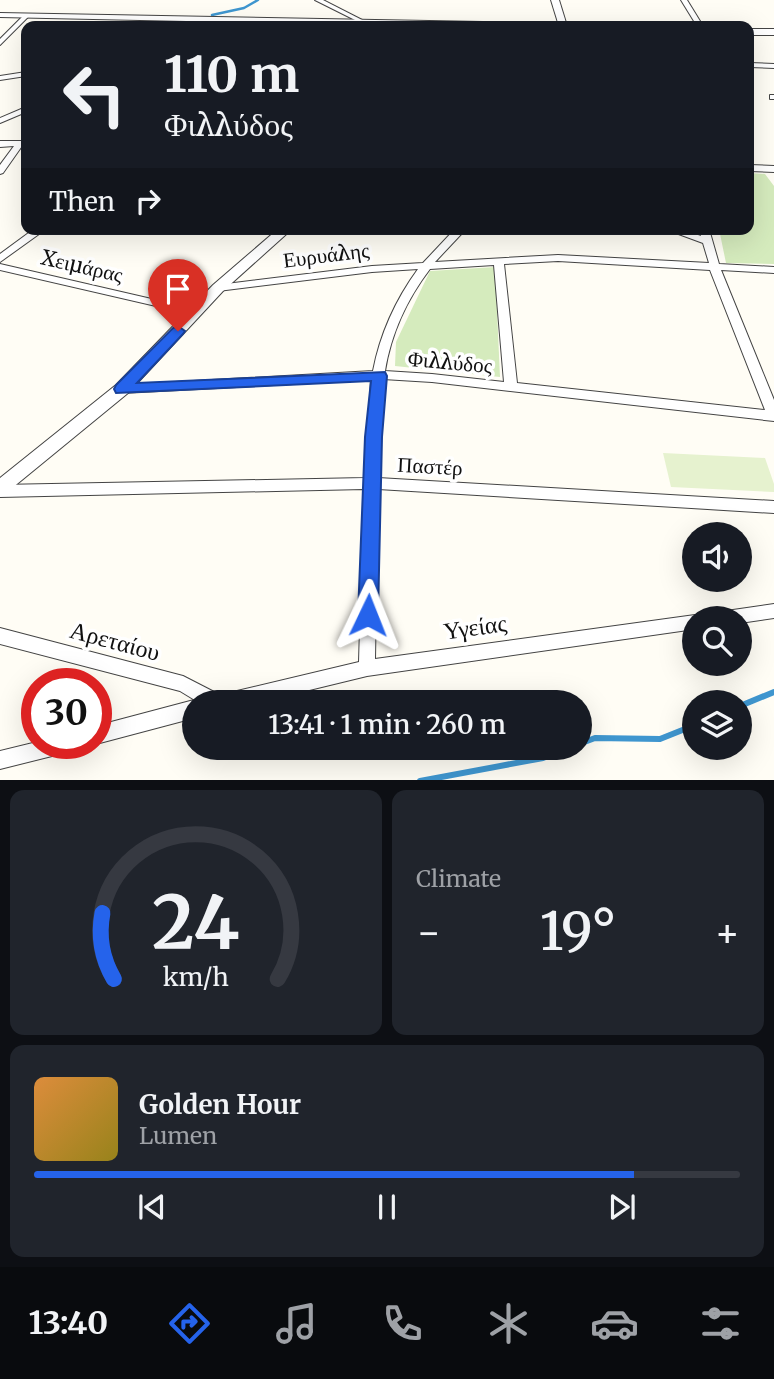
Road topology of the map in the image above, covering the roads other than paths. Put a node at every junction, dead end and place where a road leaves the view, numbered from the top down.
1 (318, 0) edge
2 (555, 0) edge
3 (684, 0) edge
4 (0, 15) edge
5 (27, 15) junction
6 (21, 21) edge
7 (21, 21) edge
8 (162, 21) edge
9 (361, 21) edge
10 (561, 21) edge
11 (697, 21) edge
12 (754, 32) edge
13 (774, 32) edge
14 (0, 43) edge
15 (754, 65) edge
16 (774, 66) edge
17 (21, 75) edge
18 (0, 78) edge
19 (21, 111) edge
20 (0, 121) edge
21 (21, 143) edge
22 (0, 144) edge
23 (21, 145) edge
24 (754, 168) edge
25 (774, 169) edge
26 (0, 171) edge
27 (33, 235) edge
28 (279, 235) edge
29 (455, 235) edge
30 (705, 235) edge
31 (0, 259) edge
32 (499, 261) junction
33 (425, 265) junction
34 (0, 267) edge
35 (715, 268) junction
36 (774, 270) edge
37 (218, 288) junction
38 (195, 312) junction
39 (379, 376) junction
40 (511, 387) junction
41 (122, 389) junction
42 (774, 416) edge
43 (372, 484) junction
44 (0, 489) edge
45 (774, 507) edge
46 (774, 611) edge
47 (752, 614) edge
48 (682, 624) edge
49 (0, 636) edge
50 (367, 668) junction
51 (194, 690) edge
52 (274, 690) edge
53 (182, 712) edge
54 (112, 731) edge
55 (21, 755) edge
56 (0, 760) edge

1 - 9 street
2 - 10 street
3 - 11 street
4 - 5 street
5 - 7 street
5 - 8 street
6 - 14 street
12 - 13 street
15 - 16 street
17 - 18 street
19 - 20 street
21 - 22 street
23 - 26 street
24 - 25 street
27 - 31 street
28 - 37 street
29 - 33 street
30 - 35 street
32 - 33 street, Ευρυάλης
32 - 35 street, Ευρυάλης
32 - 40 street
33 - 37 street, Ευρυάλης
33 - 39 street
34 - 38 street, Χειμάρας
35 - 36 street, Ευρυάλης
35 - 42 street
37 - 38 street
38 - 41 street
39 - 40 street, Φιλλύδος
39 - 41 street, Φιλλύδος
39 - 43 street
40 - 42 street, Φιλλύδος
41 - 44 street
43 - 44 street, Παστέρ
43 - 45 street, Παστέρ
43 - 50 street
46 - 47 street
48 - 50 street, Υγείας
49 - 51 street, Αρεταίου
50 - 52 street, Υγείας
53 - 54 street
55 - 56 street

